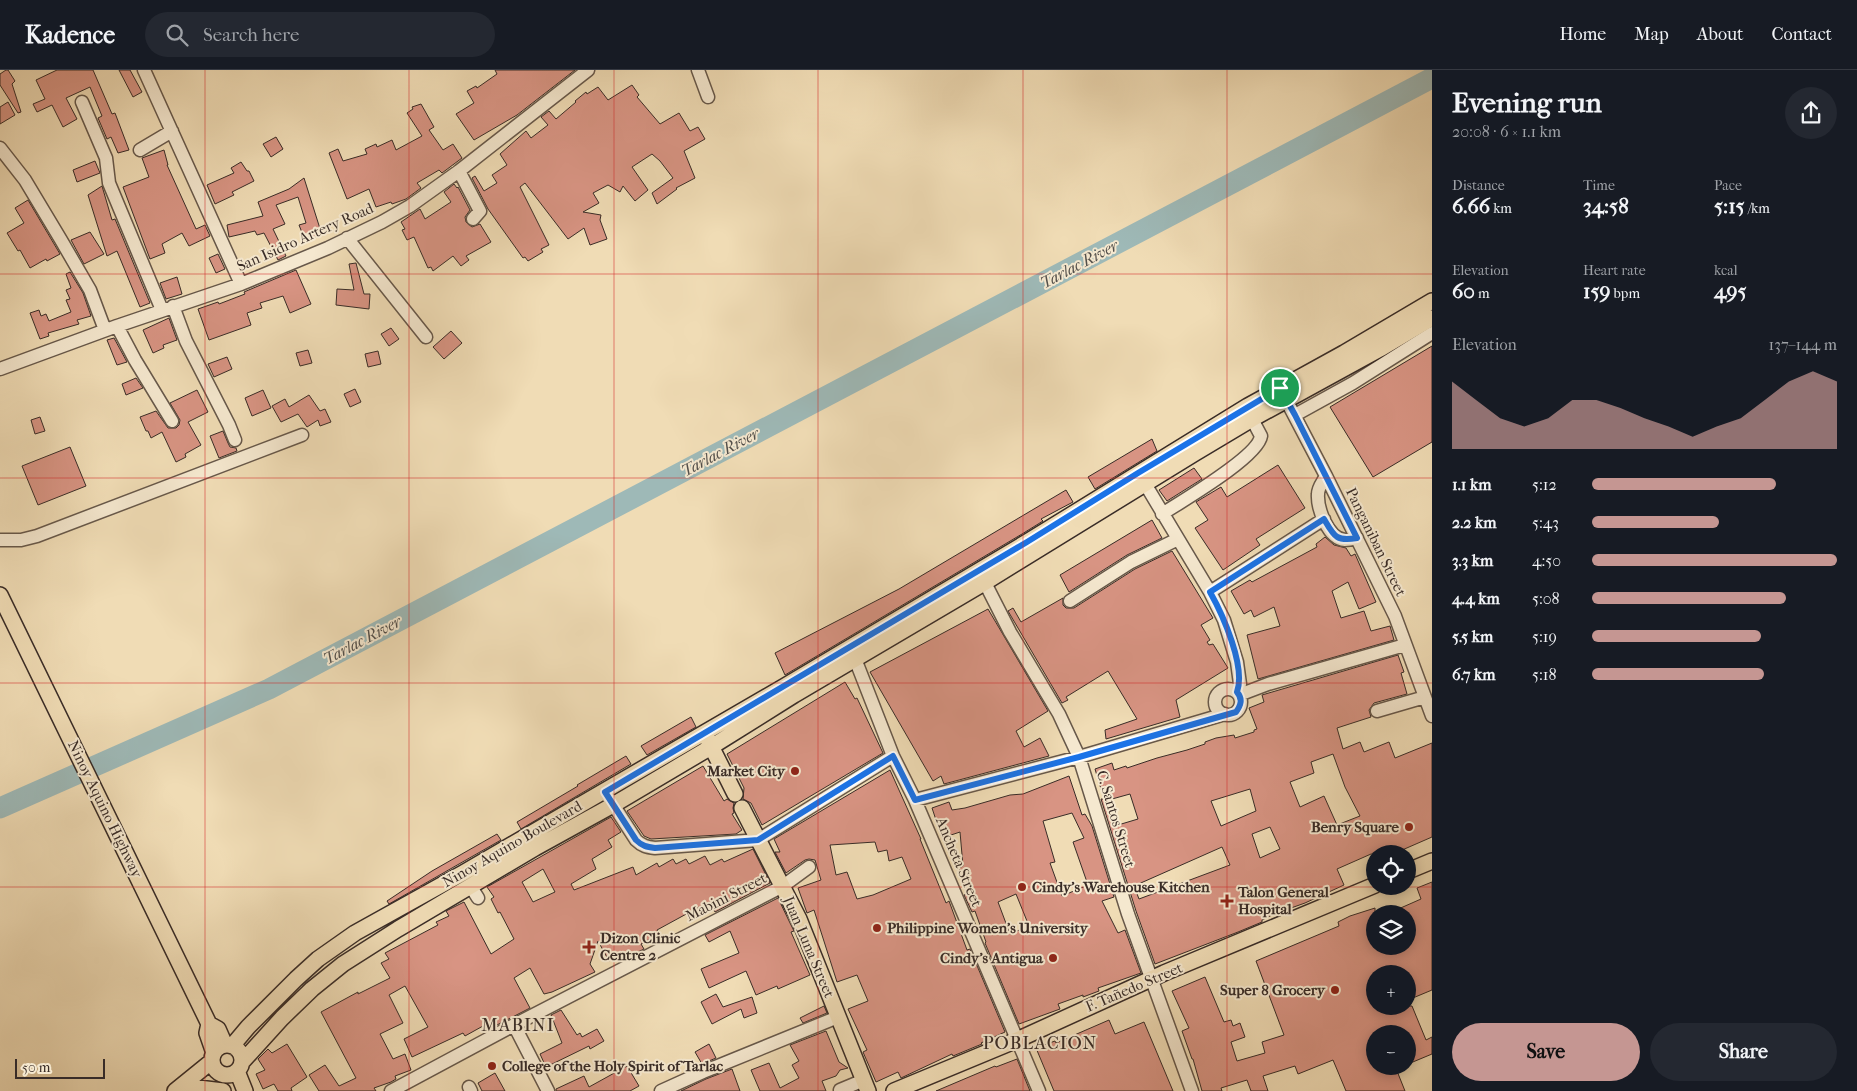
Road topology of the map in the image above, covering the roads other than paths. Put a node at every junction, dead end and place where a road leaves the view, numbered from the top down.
1 (144, 70) edge
2 (698, 70) edge
3 (582, 72) edge
4 (708, 97) dead end
5 (82, 102) dead end
6 (172, 131) junction
7 (0, 148) edge
8 (140, 150) dead end
9 (459, 171) junction
10 (473, 219) dead end
11 (347, 238) junction
12 (240, 284) junction
13 (1432, 301) edge
14 (167, 308) junction
15 (1432, 318) edge
16 (111, 328) junction
17 (1432, 333) edge
18 (426, 337) dead end
19 (0, 369) edge
20 (1284, 394) junction
21 (1295, 415) junction
22 (1252, 419) junction
23 (172, 420) dead end
24 (302, 435) dead end
25 (235, 440) dead end
26 (1326, 476) junction
27 (1141, 478) junction
28 (1162, 514) junction
29 (1324, 519) junction
30 (1357, 538) junction
31 (1178, 539) junction
32 (0, 540) edge
33 (981, 577) junction
34 (1210, 592) junction
35 (0, 595) edge
36 (1070, 601) dead end
37 (1405, 645) junction
38 (853, 653) junction
39 (1238, 693) junction
40 (1425, 696) junction
41 (1376, 711) dead end
42 (1225, 714) junction
43 (1432, 716) edge
44 (704, 732) junction
45 (712, 747) junction
46 (893, 756) junction
47 (1079, 757) junction
48 (605, 792) junction
49 (735, 794) dead end
50 (915, 800) junction
51 (613, 805) junction
52 (742, 808) dead end
53 (758, 840) junction
54 (1432, 861) edge
55 (809, 868) dead end
56 (1416, 868) edge
57 (783, 886) junction
58 (1366, 889) edge
59 (1152, 979) junction
60 (838, 1017) junction
61 (514, 1025) junction
62 (1017, 1040) junction
63 (221, 1051) junction
64 (236, 1069) junction
65 (866, 1086) edge
66 (179, 1088) edge
67 (214, 1090) edge
68 (840, 1090) edge
69 (245, 1091) edge
70 (391, 1091) edge
71 (548, 1091) edge
72 (661, 1091) edge
73 (894, 1091) edge
74 (1039, 1091) edge
75 (1192, 1091) edge

1 - 6 street
2 - 4 street
3 - 9 street, San Isidro Artery Road
5 - 14 street
6 - 8 street
6 - 12 street
7 - 16 street
9 - 10 street
9 - 11 street, San Isidro Artery Road
11 - 12 street, San Isidro Artery Road
11 - 18 street
12 - 14 street, San Isidro Artery Road
13 - 20 main road, Ninoy Aquino Boulevard
14 - 16 street, San Isidro Artery Road
14 - 25 street
15 - 20 main road, Ninoy Aquino Boulevard
16 - 19 street, San Isidro Artery Road
16 - 23 street
17 - 21 street
20 - 21 street, Panganiban Street
20 - 22 main road, Ninoy Aquino Boulevard
20 - 27 main road, Ninoy Aquino Boulevard
21 - 26 street, Panganiban Street
22 - 27 main road, Ninoy Aquino Boulevard
22 - 28 street
24 - 32 street
26 - 29 street
26 - 30 street, Panganiban Street
27 - 28 street
27 - 33 main road, Ninoy Aquino Boulevard
28 - 31 street
29 - 30 street
29 - 34 street
30 - 37 street, Panganiban Street
31 - 34 street
31 - 36 street
33 - 38 main road, Ninoy Aquino Boulevard
33 - 47 street, C. Santos Street
34 - 39 street
35 - 63 main road, Ninoy Aquino Highway
37 - 39 street
37 - 40 street, Panganiban Street
38 - 44 main road, Ninoy Aquino Boulevard
38 - 45 main road, Ninoy Aquino Boulevard
38 - 46 street, Ancheta Street
39 - 42 street
39 - 42 street
40 - 41 street
40 - 43 street, Panganiban Street
42 - 47 street
44 - 45 main road
44 - 48 main road, Ninoy Aquino Boulevard
45 - 49 main road
45 - 51 main road, Ninoy Aquino Boulevard
46 - 50 street, Ancheta Street
46 - 53 street
47 - 50 street
47 - 59 street, C. Santos Street
48 - 51 street
48 - 63 main road, Ninoy Aquino Boulevard
50 - 62 street, Ancheta Street
51 - 53 street
51 - 64 main road, Ninoy Aquino Boulevard
52 - 53 main road, Juan Luna Street
53 - 57 main road, Juan Luna Street
54 - 56 main road
55 - 57 street, Mabini Street
57 - 60 main road, Juan Luna Street
57 - 61 street, Mabini Street
58 - 59 main road, F. Tañedo Street
59 - 62 main road, F. Tañedo Street
59 - 75 street, C. Santos Street
60 - 65 main road, Juan Luna Street
60 - 72 street
61 - 70 street, Mabini Street
61 - 71 street
62 - 73 main road, F. Tañedo Street
62 - 74 street, Ancheta Street
63 - 64 main road, Ninoy Aquino Highway
63 - 64 main road
63 - 66 main road, Ninoy Aquino Boulevard
64 - 67 main road, Ninoy Aquino Boulevard
64 - 69 main road, Ninoy Aquino Highway
65 - 68 street
66 - 67 main road

